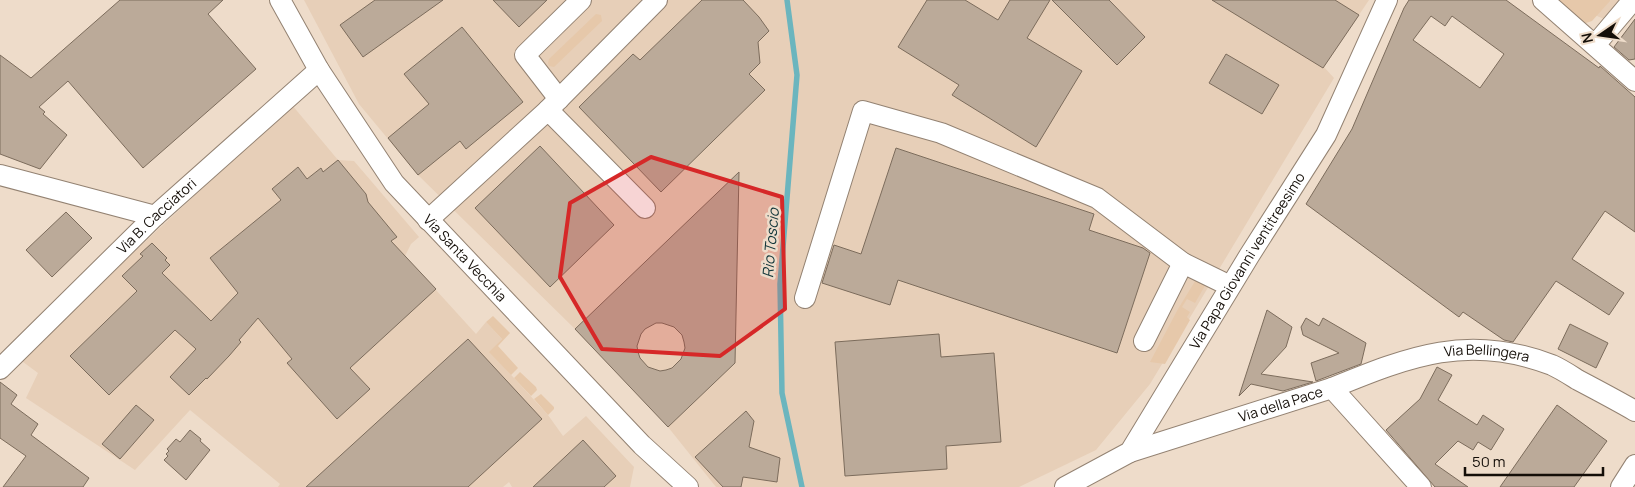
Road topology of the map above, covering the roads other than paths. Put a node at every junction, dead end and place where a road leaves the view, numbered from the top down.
1 (280, 0) edge
2 (581, 0) edge
3 (657, 0) edge
4 (1387, 0) edge
5 (1543, 0) edge
6 (1633, 0) edge
7 (1557, 8) edge
8 (1595, 45) junction
9 (319, 70) junction
10 (1635, 81) edge
11 (553, 104) junction
12 (0, 174) edge
13 (645, 208) dead end
14 (155, 216) junction
15 (428, 220) junction
16 (1183, 263) junction
17 (1230, 286) junction
18 (805, 298) dead end
19 (1144, 341) dead end
20 (0, 369) edge
21 (1332, 388) junction
22 (1635, 411) edge
23 (1130, 452) junction
24 (1635, 464) edge
25 (688, 487) edge
26 (1065, 487) edge
27 (1421, 487) edge
28 (1621, 487) edge

1 - 9 street, Via Santa Vecchia
2 - 11 street
3 - 11 street
4 - 17 street, Via Papa Giovanni ventitreesimo
5 - 7 street
6 - 8 street
7 - 8 street
8 - 10 street
9 - 14 street, Via B. Cacciatori
9 - 15 street, Via Santa Vecchia
11 - 13 street
11 - 15 street
12 - 14 street
14 - 20 street, Via B. Cacciatori
15 - 25 street, Via Santa Vecchia
16 - 17 street
16 - 18 street
16 - 19 street
17 - 23 street, Via Papa Giovanni ventitreesimo
21 - 22 street, Via Bellingera
21 - 23 street, Via della Pace
21 - 27 street, Via della Pace
23 - 26 street
24 - 28 street

